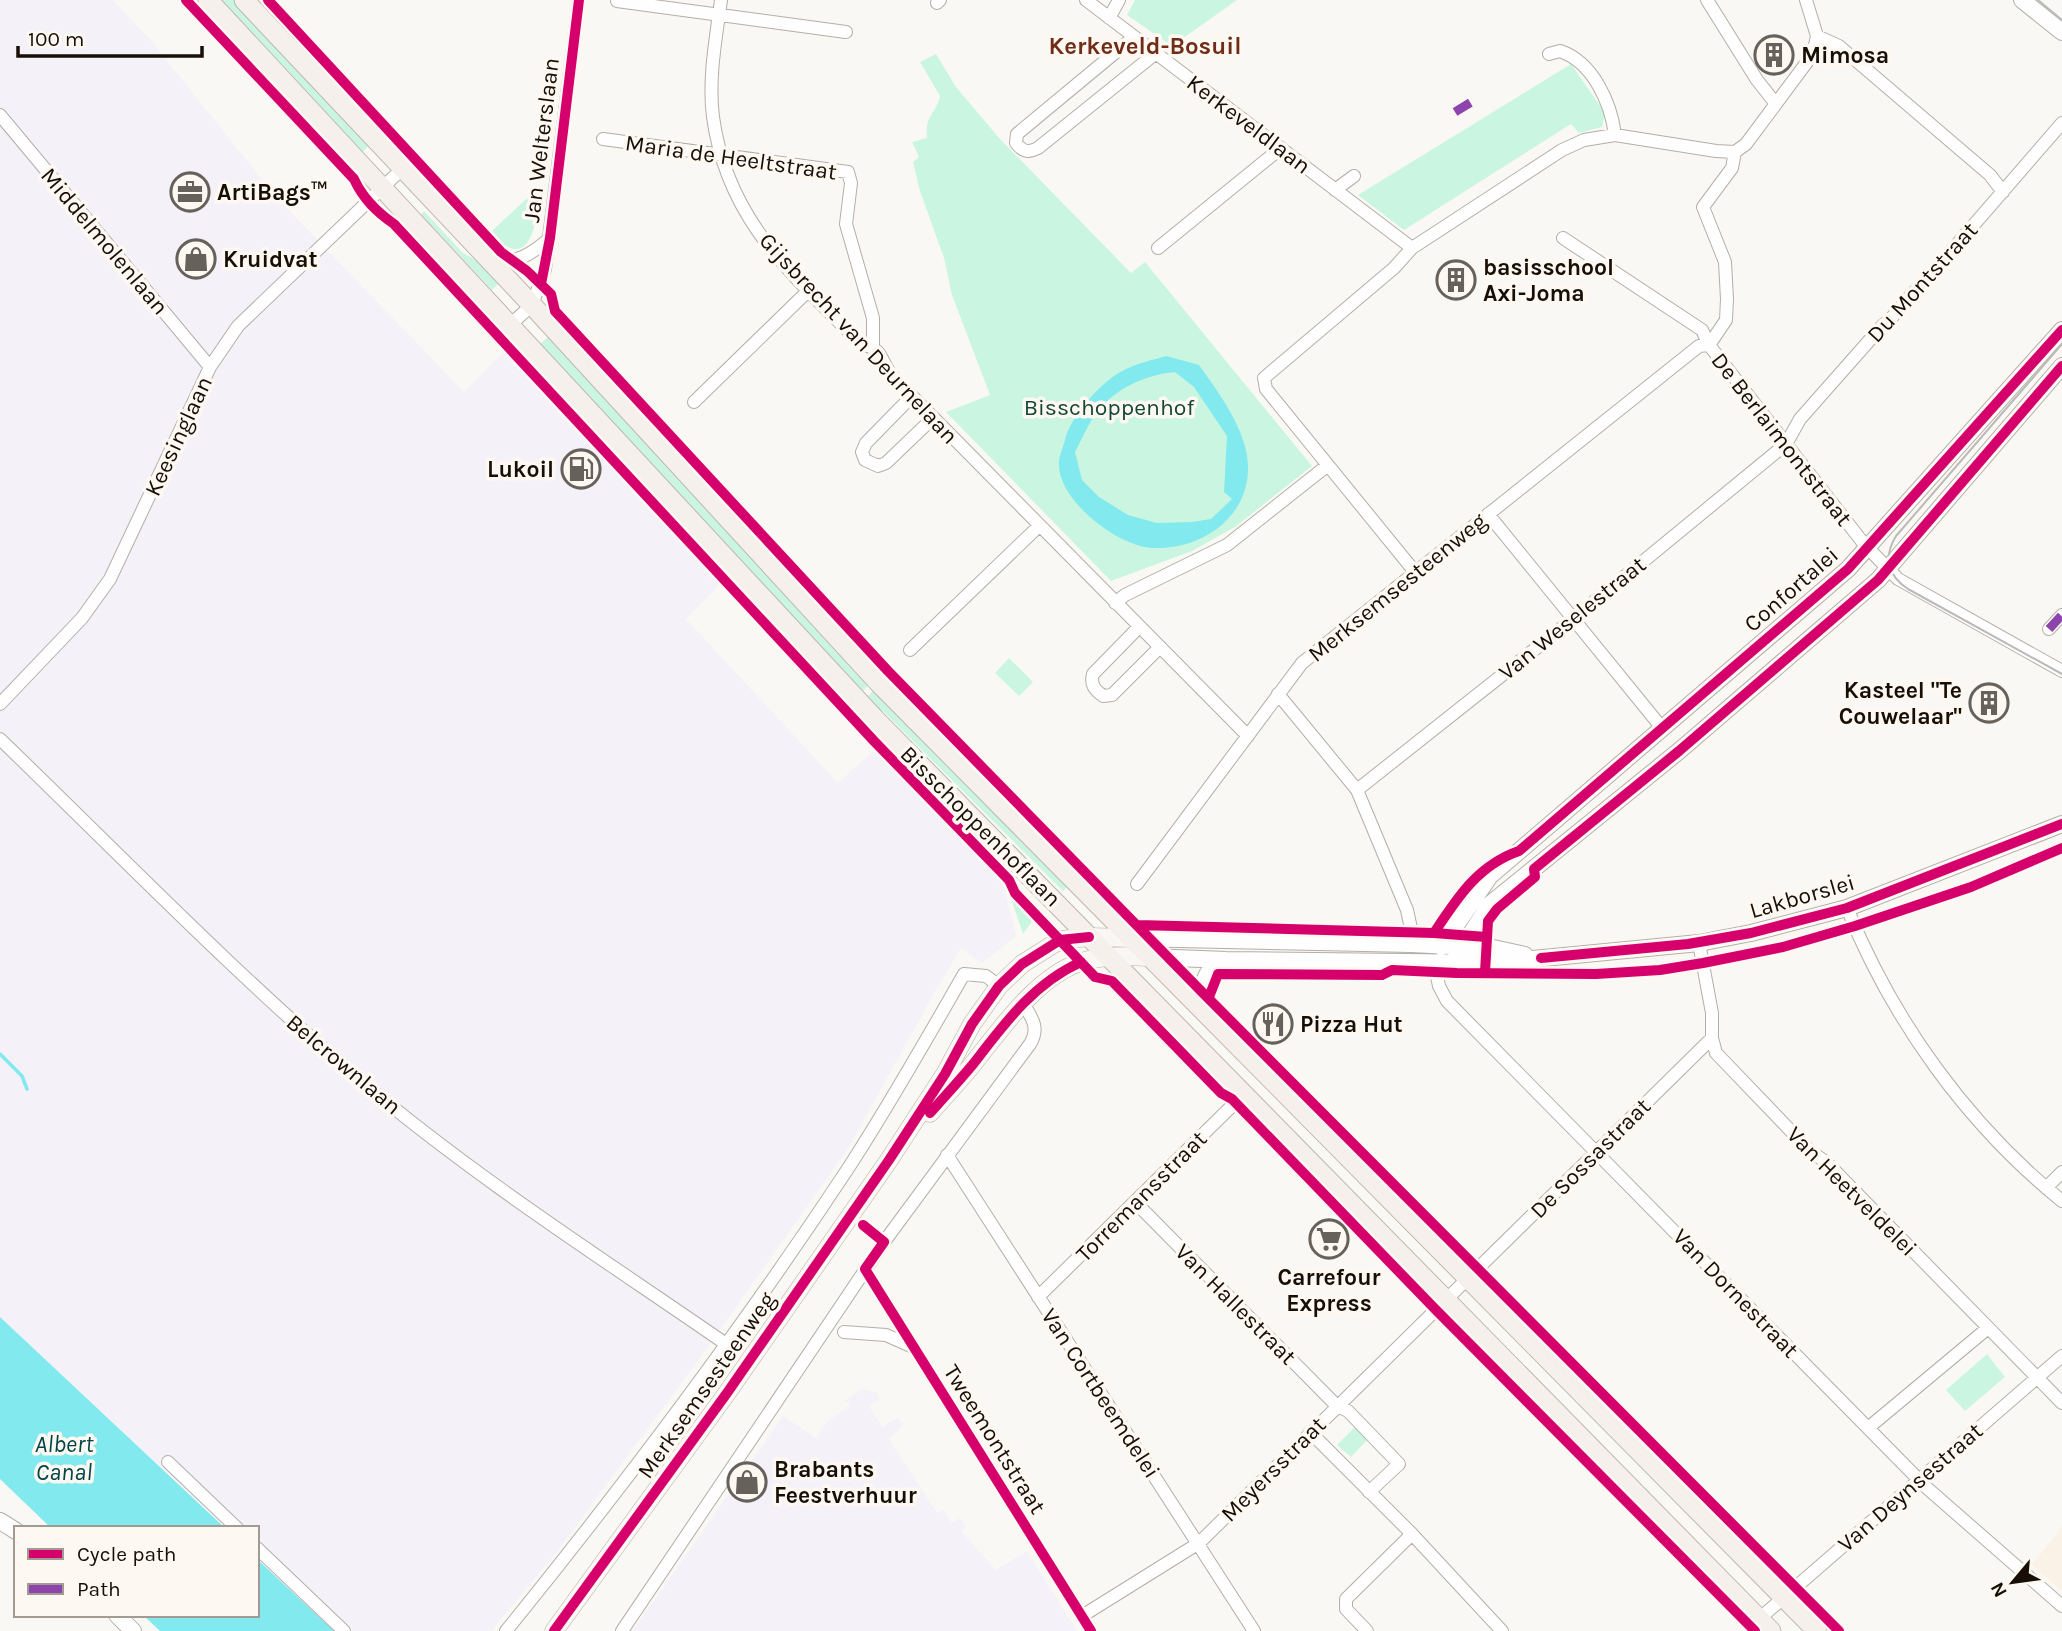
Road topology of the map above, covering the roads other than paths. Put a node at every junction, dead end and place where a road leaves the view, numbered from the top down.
1 (208, 0) edge
2 (244, 0) edge
3 (579, 0) edge
4 (721, 0) edge
5 (1086, 0) edge
6 (1119, 0) edge
7 (1707, 0) edge
8 (1806, 0) edge
9 (2022, 0) edge
10 (617, 1) edge
11 (719, 16) junction
12 (1109, 18) junction
13 (846, 32) dead end
14 (2062, 32) edge
15 (1817, 36) junction
16 (1134, 37) junction
17 (1156, 53) junction
18 (1549, 54) dead end
19 (1776, 104) junction
20 (0, 115) edge
21 (2062, 122) edge
22 (1615, 135) junction
23 (603, 139) dead end
24 (1281, 148) junction
25 (1735, 152) junction
26 (722, 156) junction
27 (403, 169) junction
28 (1354, 176) dead end
29 (383, 189) junction
30 (1335, 190) junction
31 (2003, 192) junction
32 (550, 238) junction
33 (1563, 238) dead end
34 (1158, 248) dead end
35 (1412, 248) junction
36 (490, 262) junction
37 (808, 291) junction
38 (532, 306) junction
39 (510, 326) junction
40 (2062, 330) edge
41 (1709, 345) junction
42 (873, 347) junction
43 (2062, 366) edge
44 (210, 367) junction
45 (912, 396) junction
46 (694, 402) dead end
47 (933, 418) junction
48 (1786, 444) junction
49 (1328, 465) junction
50 (1488, 514) junction
51 (1039, 526) junction
52 (1868, 548) junction
53 (1888, 569) junction
54 (1415, 572) junction
55 (1115, 603) junction
56 (2062, 615) edge
57 (1573, 618) junction
58 (1139, 627) junction
59 (2049, 629) dead end
60 (1160, 648) junction
61 (910, 650) dead end
62 (2062, 671) edge
63 (1278, 694) junction
64 (0, 704) edge
65 (1662, 728) junction
66 (1248, 736) junction
67 (0, 739) edge
68 (1357, 790) junction
69 (2062, 824) edge
70 (1137, 884) dead end
71 (1480, 891) junction
72 (1493, 901) junction
73 (1849, 913) junction
74 (1089, 937) junction
75 (1132, 938) junction
76 (1270, 940) junction
77 (1411, 944) junction
78 (1700, 947) junction
79 (1438, 954) junction
80 (1458, 955) junction
81 (1108, 956) junction
82 (1150, 957) junction
83 (1226, 960) junction
84 (1269, 960) junction
85 (999, 986) junction
86 (1023, 1003) junction
87 (1224, 1033) junction
88 (1712, 1038) junction
89 (1244, 1094) junction
90 (1596, 1151) junction
91 (947, 1155) junction
92 (889, 1160) junction
93 (2062, 1172) edge
94 (2046, 1188) junction
95 (2062, 1201) edge
96 (1136, 1202) junction
97 (865, 1269) junction
98 (1469, 1278) junction
99 (1038, 1297) junction
100 (1446, 1299) junction
101 (1989, 1328) junction
102 (844, 1332) dead end
103 (726, 1344) junction
104 (911, 1346) junction
105 (2062, 1356) edge
106 (2037, 1378) junction
107 (2062, 1403) edge
108 (1337, 1406) junction
109 (1868, 1428) junction
110 (1310, 1432) junction
111 (168, 1462) dead end
112 (1918, 1479) junction
113 (1369, 1492) junction
114 (235, 1526) edge
115 (1412, 1534) junction
116 (1199, 1543) junction
117 (259, 1550) edge
118 (1782, 1597) junction
119 (2062, 1606) edge
120 (1082, 1616) junction
121 (119, 1617) edge
122 (1765, 1625) edge
123 (133, 1631) edge
124 (344, 1631) edge
125 (506, 1631) edge
126 (554, 1631) edge
127 (622, 1631) edge
128 (1091, 1631) edge
129 (1254, 1631) edge
130 (1367, 1631) edge
131 (1502, 1631) edge
132 (1817, 1631) edge

1 - 29 main road, Bisschoppenhoflaan
2 - 27 main road, Bisschoppenhoflaan
3 - 32 street, Jan Welterslaan
4 - 11 street, Gijsbrecht van Deurnelaan
5 - 12 street, Kerkeveldlaan
6 - 12 street
7 - 19 street
8 - 15 street
9 - 14 street
10 - 11 street
11 - 13 street
11 - 26 street, Gijsbrecht van Deurnelaan
12 - 16 street, Kerkeveldlaan
15 - 19 street
15 - 31 street
16 - 17 street, Kerkeveldlaan
16 - 17 street
17 - 24 street, Kerkeveldlaan
18 - 22 street
19 - 25 street
20 - 44 street, Middelmolenlaan
21 - 31 street, Du Montstraat
22 - 25 street
22 - 35 street
23 - 26 street, Maria de Heeltstraat
24 - 30 street, Kerkeveldlaan
24 - 34 street
25 - 41 street
26 - 37 street, Gijsbrecht van Deurnelaan
26 - 42 street, Maria de Heeltstraat
27 - 29 street
27 - 36 main road, Bisschoppenhoflaan
28 - 30 street
29 - 39 main road, Bisschoppenhoflaan
29 - 44 street, Keesinglaan
30 - 35 street, Kerkeveldlaan
31 - 48 street, Du Montstraat
32 - 36 street, Jan Welterslaan
32 - 38 street, Jan Welterslaan
33 - 41 street, De Berlaimontstraat
35 - 49 street
36 - 38 main road, Bisschoppenhoflaan
37 - 42 street, Gijsbrecht van Deurnelaan
37 - 46 street
38 - 39 street, Jan Welterslaan
38 - 75 main road, Bisschoppenhoflaan
39 - 74 main road, Bisschoppenhoflaan
40 - 52 street, Confortalei
41 - 48 street, De Berlaimontstraat
41 - 50 street, Merksemsesteenweg
42 - 45 street, Gijsbrecht van Deurnelaan
43 - 53 street
44 - 64 street, Keesinglaan
45 - 47 street, Gijsbrecht van Deurnelaan
45 - 47 street
47 - 51 street, Gijsbrecht van Deurnelaan
48 - 52 street, De Berlaimontstraat
48 - 57 street, Van Weselestraat
49 - 54 street
49 - 55 street
50 - 54 street, Merksemsesteenweg
50 - 57 street
51 - 55 street, Gijsbrecht van Deurnelaan
51 - 61 street
52 - 53 street, De Berlaimontstraat
52 - 65 street, Confortalei
53 - 62 street, De Berlaimontstraat
53 - 72 street
54 - 63 street, Merksemsesteenweg
55 - 58 street, Gijsbrecht van Deurnelaan
56 - 59 street
57 - 65 street
57 - 68 street, Van Weselestraat
58 - 60 street, Gijsbrecht van Deurnelaan
58 - 60 street
60 - 66 street, Gijsbrecht van Deurnelaan
63 - 66 street, Merksemsesteenweg
63 - 68 street
65 - 71 street, Confortalei
66 - 70 street, Merksemsesteenweg
67 - 103 street, Belcrownlaan
68 - 77 street
69 - 73 street, Lakborslei
71 - 72 street
71 - 79 street, Confortalei
72 - 80 street
73 - 78 street, Lakborslei
73 - 94 street
74 - 75 main road, Lakborslei
74 - 81 main road, Bisschoppenhoflaan
74 - 85 main road, Merksemsesteenweg
75 - 76 street, Lakborslei
75 - 82 main road, Bisschoppenhoflaan
76 - 77 street, Lakborslei
76 - 84 street
77 - 79 street, Lakborslei
78 - 80 street, Lakborslei
78 - 88 street, Van Heetveldelei
79 - 80 street, Lakborslei
79 - 84 street, Lakborslei
79 - 90 street, Van Dornestraat
81 - 82 main road, Merksemsesteenweg
81 - 86 main road, Merksemsesteenweg
81 - 89 main road, Bisschoppenhoflaan
82 - 83 street, Lakborslei
82 - 87 main road, Bisschoppenhoflaan
83 - 84 street, Lakborslei
83 - 87 street
85 - 92 main road, Merksemsesteenweg
85 - 103 street, Merksemsesteenweg
86 - 91 street
86 - 92 main road, Merksemsesteenweg
87 - 98 main road, Bisschoppenhoflaan
88 - 90 street, De Sossastraat
88 - 101 street, Van Heetveldelei
89 - 96 street, Torremansstraat
89 - 100 main road, Bisschoppenhoflaan
90 - 98 street, De Sossastraat
90 - 109 street, Van Dornestraat
91 - 97 street
91 - 99 street, Van Cortbeemdelei
92 - 126 main road, Merksemsesteenweg
93 - 94 street
94 - 95 street
96 - 99 street, Torremansstraat
96 - 108 street, Van Hallestraat
97 - 104 street, Tweemontstraat
97 - 127 street
98 - 100 street
98 - 118 main road, Bisschoppenhoflaan
99 - 116 street, Van Cortbeemdelei
100 - 108 street, Meyersstraat
100 - 122 main road, Bisschoppenhoflaan
101 - 106 street, Van Heetveldelei
101 - 109 street
102 - 104 street
103 - 125 street, Merksemsesteenweg
104 - 120 street, Tweemontstraat
105 - 106 street, Van Deynsestraat
106 - 107 street, Van Heetveldelei
106 - 112 street, Van Deynsestraat
108 - 110 street, Meyersstraat
108 - 113 street, Van Hallestraat
109 - 112 street, Van Dornestraat
110 - 113 street
110 - 116 street, Meyersstraat
111 - 114 street
112 - 118 street, Van Deynsestraat
112 - 119 street, Van Dornestraat
113 - 115 street
115 - 130 street
115 - 131 street
116 - 120 street, Meyersstraat
116 - 129 street, Van Cortbeemdelei
117 - 124 street
118 - 122 street, Van Deynsestraat
118 - 132 main road, Bisschoppenhoflaan
120 - 128 street, Tweemontstraat
121 - 123 street

